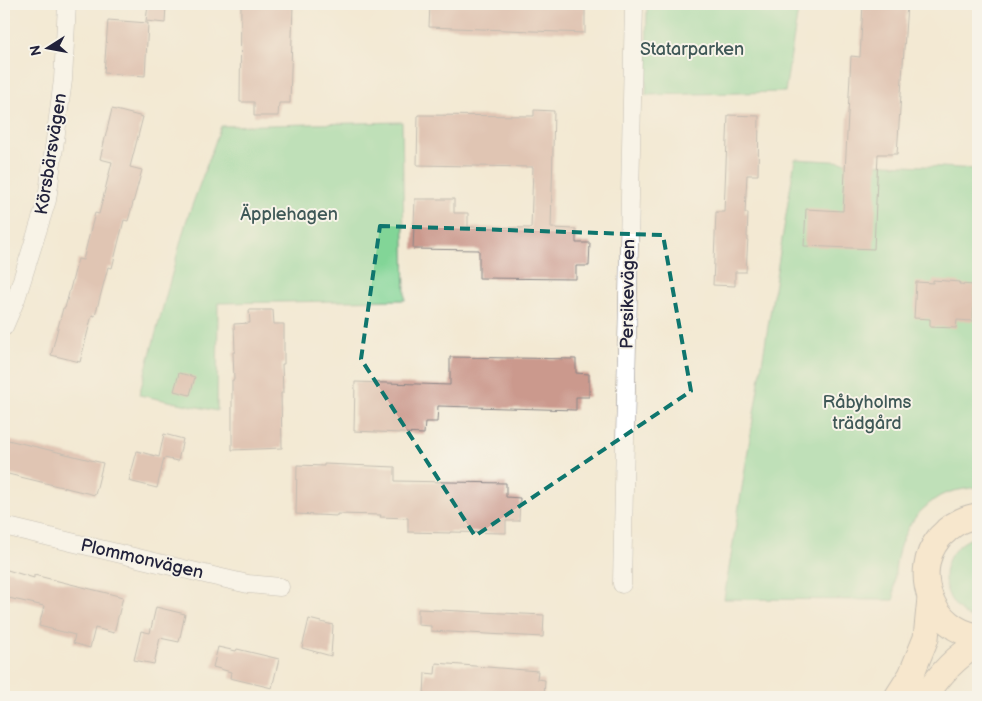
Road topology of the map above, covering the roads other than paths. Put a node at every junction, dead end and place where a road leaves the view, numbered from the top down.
1 (68, 4) edge
2 (634, 4) edge
3 (4, 328) edge
4 (978, 516) edge
5 (4, 526) edge
6 (622, 584) dead end
7 (280, 587) dead end
8 (930, 598) junction
9 (978, 636) edge
10 (978, 644) edge
11 (897, 697) edge
12 (925, 697) edge

1 - 3 street, Körsbärsvägen
2 - 6 street, Persikevägen
4 - 8 main road
5 - 7 street, Plommonvägen
8 - 9 main road
8 - 11 main road
10 - 12 main road

